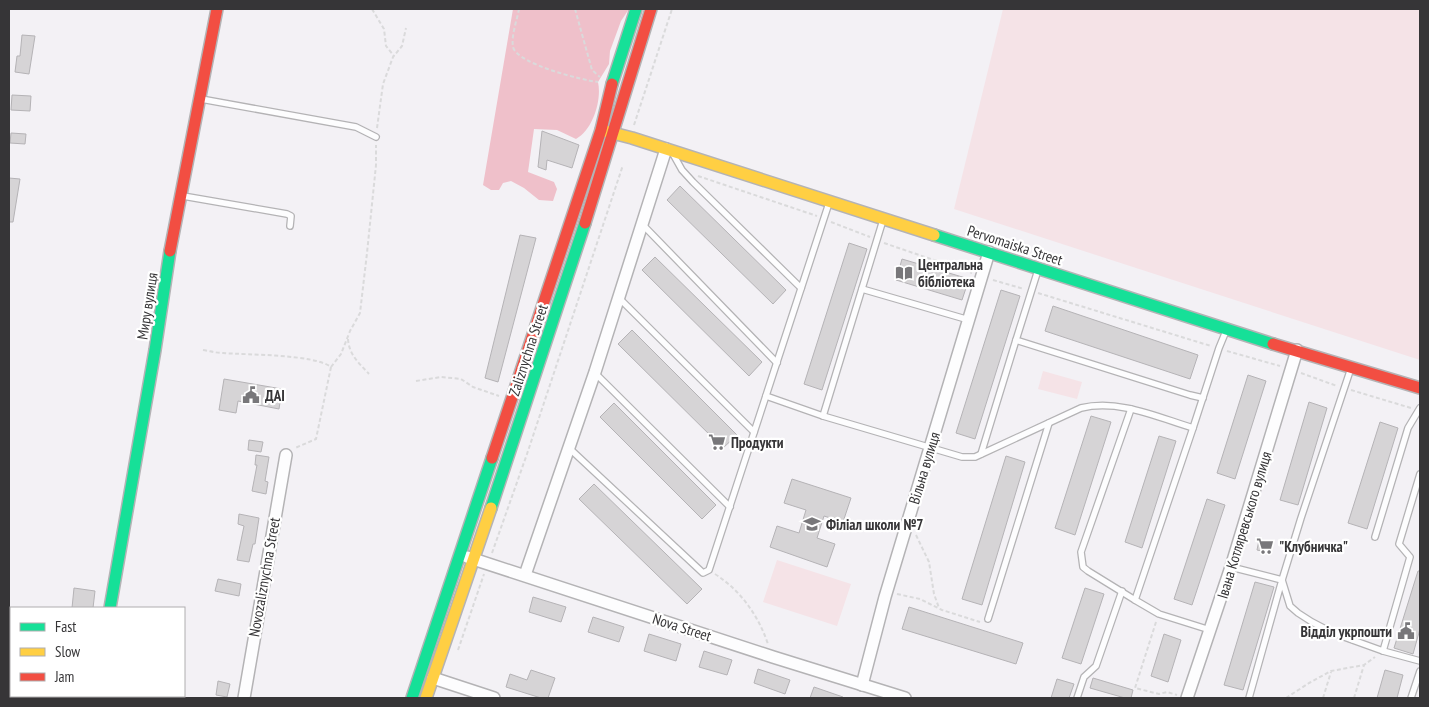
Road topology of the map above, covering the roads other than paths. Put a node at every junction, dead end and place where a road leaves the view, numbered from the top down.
1 (216, 9) edge
2 (636, 9) edge
3 (651, 9) edge
4 (199, 98) junction
5 (601, 130) junction
6 (614, 134) junction
7 (376, 137) road end
8 (668, 150) junction
9 (180, 196) junction
10 (830, 201) junction
11 (884, 218) junction
12 (642, 224) junction
13 (290, 226) dead end
14 (989, 252) junction
15 (1038, 268) junction
16 (801, 288) junction
17 (862, 289) junction
18 (619, 298) junction
19 (969, 320) junction
20 (1227, 330) junction
21 (1016, 340) junction
22 (1297, 350) junction
23 (777, 363) junction
24 (1351, 366) junction
25 (594, 372) junction
26 (1420, 388) edge
27 (766, 396) junction
28 (1203, 398) junction
29 (1419, 409) edge
30 (1131, 410) junction
31 (823, 416) junction
32 (1049, 423) junction
33 (1193, 428) junction
34 (754, 432) junction
35 (569, 448) junction
36 (930, 448) junction
37 (981, 454) junction
38 (286, 455) road end
39 (1420, 474) edge
40 (730, 507) junction
41 (1375, 537) dead end
42 (460, 554) junction
43 (475, 559) junction
44 (1231, 567) junction
45 (525, 575) junction
46 (1282, 580) junction
47 (1122, 591) junction
48 (1135, 600) junction
49 (110, 607) edge
50 (988, 619) road end
51 (1210, 630) junction
52 (1382, 651) junction
53 (1420, 662) edge
54 (1420, 671) edge
55 (433, 678) junction
56 (867, 690) edge
57 (244, 698) edge
58 (412, 698) edge
59 (426, 698) edge
60 (494, 698) edge
61 (905, 698) edge
62 (1077, 698) edge
63 (1187, 698) edge
64 (1249, 698) edge
65 (1411, 698) edge

1 - 4 main road, Миру вулиця
2 - 5 main road, Zaliznychna Street
3 - 6 main road, Zaliznychna Street
4 - 7 lane
4 - 9 main road, Миру вулиця
5 - 6 main road, Pervomaiska Street
5 - 42 main road, Zaliznychna Street
6 - 8 main road, Pervomaiska Street
6 - 43 main road, Zaliznychna Street
8 - 10 main road, Pervomaiska Street
8 - 12 street
8 - 16 lane
9 - 13 lane
9 - 49 main road, Миру вулиця
10 - 11 main road, Pervomaiska Street
10 - 16 lane
11 - 14 main road, Pervomaiska Street
11 - 17 lane
12 - 18 street
12 - 23 lane
14 - 15 main road, Pervomaiska Street
14 - 19 street, Вільна вулиця
15 - 20 main road, Pervomaiska Street
15 - 21 lane
16 - 23 lane
17 - 19 lane
17 - 31 lane
18 - 25 street
18 - 34 lane
19 - 36 street, Вільна вулиця
20 - 22 main road, Pervomaiska Street
20 - 28 lane
21 - 28 lane
21 - 37 lane
22 - 24 main road, Pervomaiska Street
22 - 44 street, Івана Котляревського вулиця
23 - 27 lane
24 - 26 main road, Pervomaiska Street
24 - 46 lane
25 - 35 street
25 - 40 lane
27 - 31 lane
27 - 34 lane
28 - 33 lane
29 - 41 lane
30 - 32 lane
30 - 33 lane
30 - 47 lane
31 - 36 lane
32 - 37 lane
32 - 50 lane
33 - 48 lane
34 - 40 lane
35 - 40 lane
35 - 45 street
36 - 37 lane
36 - 56 street, Вільна вулиця
38 - 57 street, Novozaliznychna Street
39 - 52 lane
42 - 43 street, Nova Street
42 - 58 main road, Zaliznychna Street
43 - 45 street, Nova Street
43 - 55 main road, Zaliznychna Street
44 - 46 lane
44 - 51 street, Івана Котляревського вулиця
45 - 56 street, Nova Street
46 - 52 lane
46 - 64 lane
47 - 48 lane
47 - 62 lane
48 - 51 lane
51 - 63 street, Івана Котляревського вулиця
52 - 53 lane
54 - 65 lane
55 - 59 main road, Zaliznychna Street
55 - 60 street
56 - 61 street, Nova Street

